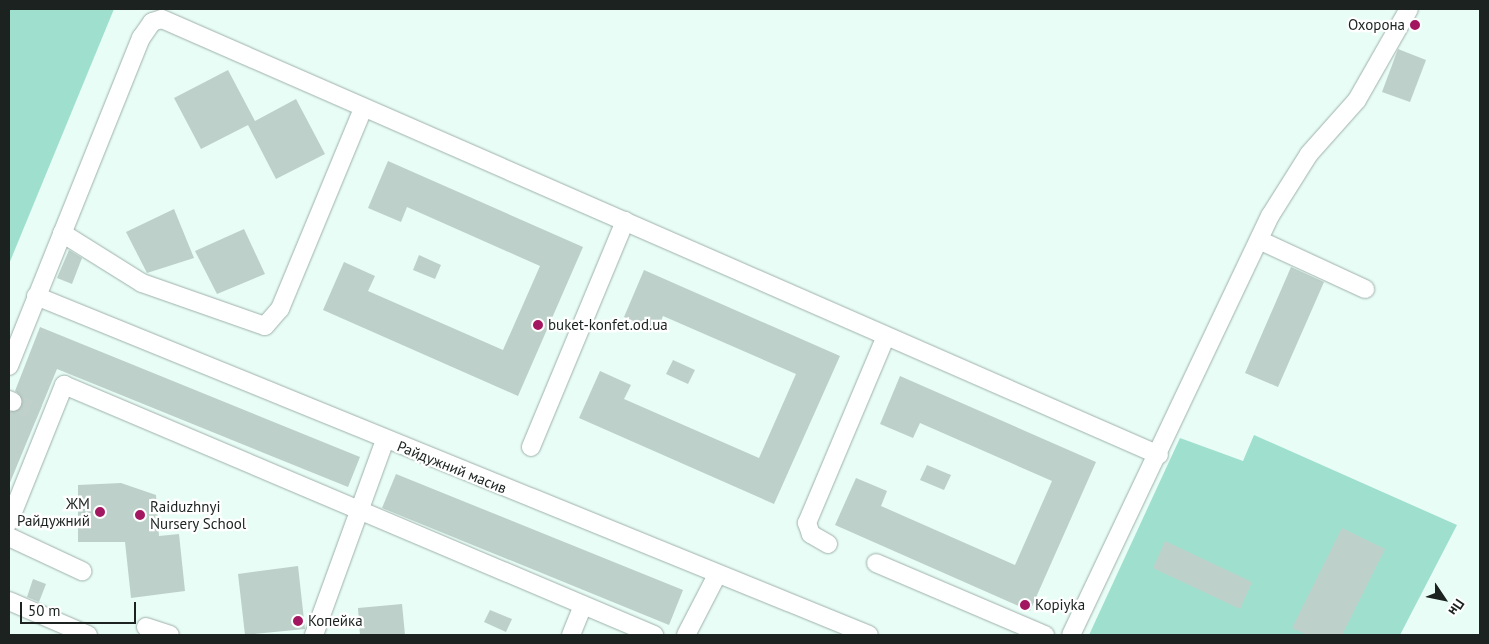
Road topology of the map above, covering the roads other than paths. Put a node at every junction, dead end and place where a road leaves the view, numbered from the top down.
1 (1409, 9) edge
2 (363, 109) junction
3 (625, 221) junction
4 (62, 233) junction
5 (1259, 240) junction
6 (1365, 289) dead end
7 (36, 296) junction
8 (885, 338) junction
9 (9, 366) edge
10 (385, 440) junction
11 (531, 447) dead end
12 (1159, 455) junction
13 (359, 508) junction
14 (9, 522) edge
15 (9, 537) edge
16 (828, 544) dead end
17 (876, 563) dead end
18 (82, 571) dead end
19 (717, 575) junction
20 (9, 602) edge
21 (583, 606) junction
22 (146, 627) dead end
23 (88, 635) edge
24 (170, 635) edge
25 (314, 635) edge
26 (567, 635) edge
27 (571, 635) edge
28 (654, 635) edge
29 (686, 635) edge
30 (869, 635) edge
31 (1046, 635) edge
32 (1071, 635) edge

1 - 5 street
2 - 3 street
2 - 4 street
2 - 4 street
3 - 8 street
3 - 11 street
4 - 7 street
5 - 6 street
5 - 12 street
7 - 9 street
7 - 10 street, Райдужний масив
8 - 12 street
8 - 16 street
10 - 13 street
10 - 19 street, Райдужний масив
12 - 32 street
13 - 14 street
13 - 21 street
13 - 25 street
15 - 18 street
17 - 31 street
19 - 29 street
19 - 30 street, Райдужний масив
20 - 23 street
21 - 27 street
21 - 28 street
22 - 24 street
26 - 27 street

